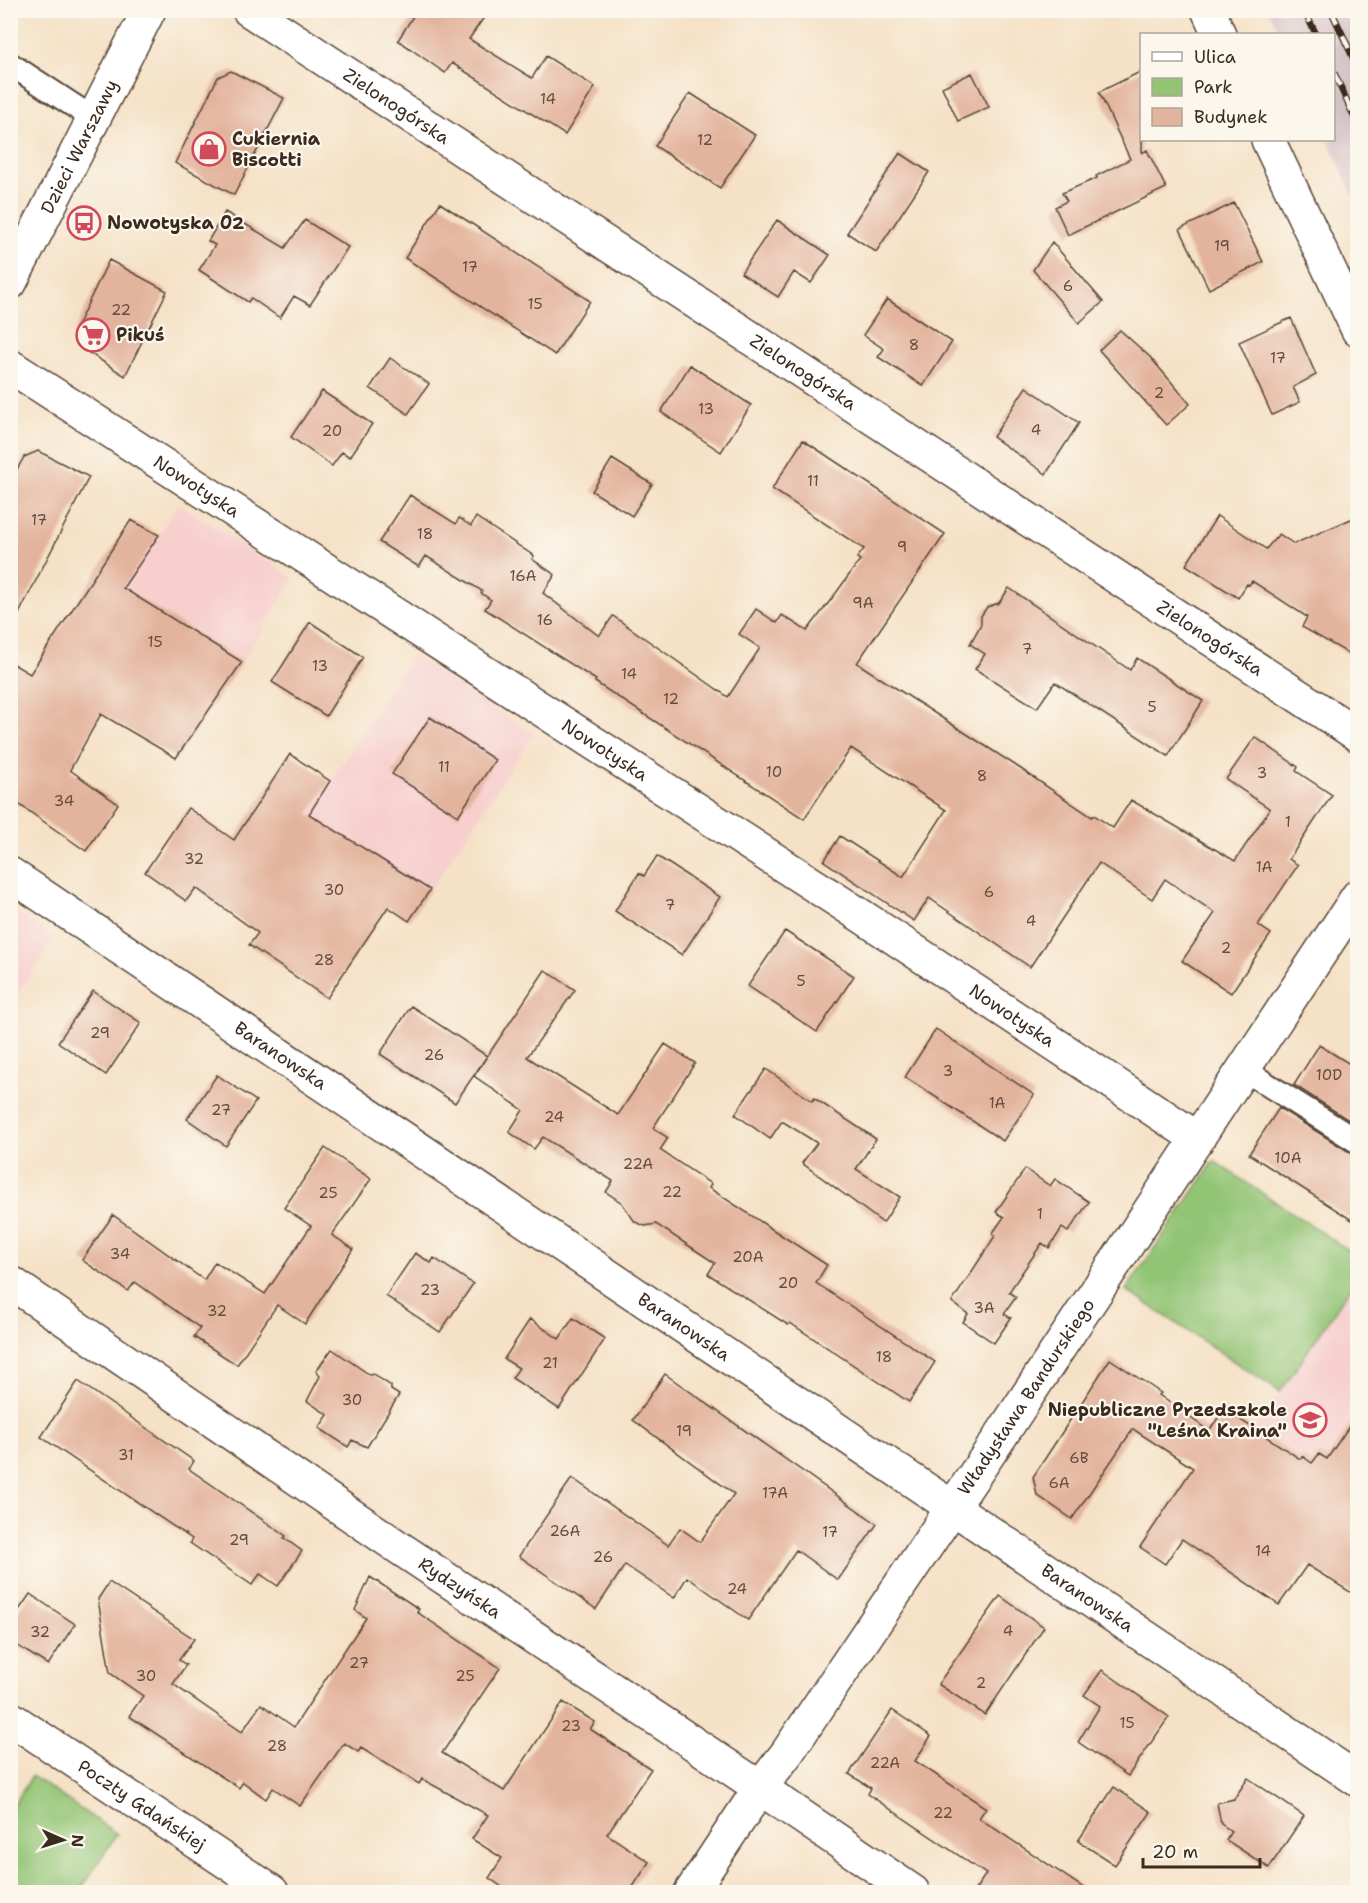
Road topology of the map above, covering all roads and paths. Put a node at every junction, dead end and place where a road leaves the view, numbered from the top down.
1 (150, 10) edge
2 (249, 10) edge
3 (1208, 10) edge
4 (1219, 33) edge
5 (10, 64) edge
6 (94, 119) junction
7 (1268, 141) edge
8 (10, 283) edge
9 (1358, 330) edge
10 (10, 366) edge
11 (1358, 735) edge
12 (10, 874) edge
13 (1358, 896) edge
14 (1243, 1069) junction
15 (1198, 1139) junction
16 (1358, 1142) edge
17 (10, 1282) edge
18 (954, 1507) junction
19 (10, 1718) edge
20 (1358, 1780) edge
21 (760, 1788) junction
22 (272, 1893) edge
23 (691, 1893) edge
24 (913, 1893) edge

1 - 6 street, Dzieci Warszawy
2 - 11 street, Zielonogórska
3 - 4 street
5 - 6 lane
6 - 8 street, Dzieci Warszawy
7 - 9 street
10 - 15 street, Nowotyska
12 - 18 street, Baranowska
13 - 14 street, Władysława Bandurskiego
14 - 15 street, Władysława Bandurskiego
14 - 16 lane
15 - 18 street, Władysława Bandurskiego
17 - 21 street, Rydzyńska
18 - 20 street, Baranowska
18 - 21 street, Władysława Bandurskiego
19 - 22 street, Poczty Gdańskiej
21 - 23 street, Władysława Bandurskiego
21 - 24 street, Rydzyńska

